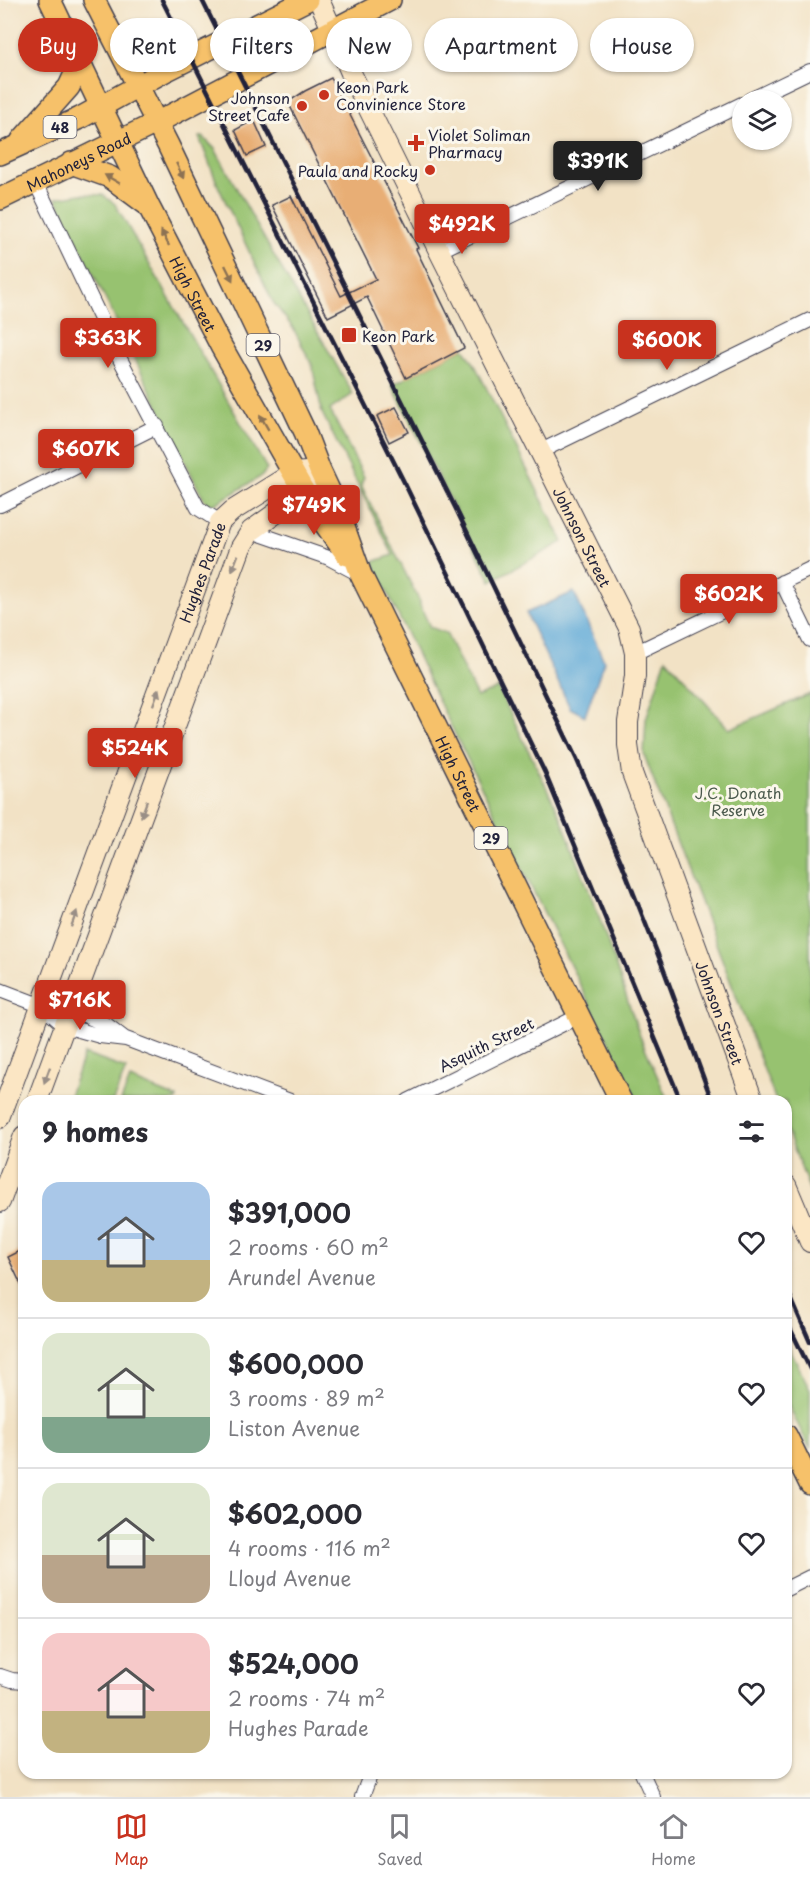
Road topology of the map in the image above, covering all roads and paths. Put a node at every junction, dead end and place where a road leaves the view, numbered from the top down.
1 (50, 0) edge
2 (94, 0) edge
3 (307, 0) edge
4 (319, 0) edge
5 (390, 0) edge
6 (58, 18) edge
7 (327, 18) edge
8 (356, 18) edge
9 (326, 34) edge
10 (810, 71) edge
11 (75, 72) edge
12 (83, 72) edge
13 (352, 72) edge
14 (137, 86) junction
15 (771, 90) edge
16 (100, 106) junction
17 (732, 109) edge
18 (156, 123) junction
19 (119, 141) junction
20 (9, 150) edge
21 (71, 163) junction
22 (35, 181) junction
23 (0, 199) edge
24 (148, 205) junction
25 (439, 251) junction
26 (810, 320) edge
27 (157, 426) junction
28 (539, 452) junction
29 (320, 471) junction
30 (293, 473) junction
31 (304, 493) junction
32 (0, 506) edge
33 (220, 522) junction
34 (251, 531) junction
35 (810, 569) edge
36 (361, 576) junction
37 (782, 582) junction
38 (196, 588) junction
39 (222, 596) junction
40 (810, 640) edge
41 (635, 653) junction
42 (0, 990) edge
43 (42, 1006) junction
44 (579, 1017) junction
45 (68, 1018) junction
46 (39, 1095) edge
47 (274, 1095) edge
48 (420, 1095) edge
49 (618, 1095) edge
50 (751, 1095) edge
51 (0, 1118) edge
52 (18, 1152) edge
53 (792, 1199) edge
54 (0, 1202) edge
55 (810, 1242) edge
56 (792, 1447) edge
57 (810, 1484) edge
58 (810, 1577) edge
59 (792, 1586) edge
60 (0, 1676) edge
61 (18, 1680) edge
62 (369, 1779) edge
63 (645, 1779) edge
64 (362, 1797) edge
65 (653, 1797) edge

1 - 6 main road, High Street / 29
2 - 14 main road, High Street / 29
3 - 14 main road, 48
4 - 7 street, Johnson Street
5 - 8 main road, 48
9 - 18 main road, 48
10 - 15 street
11 - 20 main road
12 - 16 main road, High Street / 29
13 - 25 street, Johnson Street
14 - 16 main road, 48
14 - 18 main road, High Street / 29
16 - 19 main road, High Street / 29
16 - 20 main road, 48
17 - 25 street
18 - 19 main road, Mahoneys Road / 48
18 -> 29 main road, High Street / 29
19 - 21 main road, Mahoneys Road / 48
19 - 24 main road, High Street / 29
21 - 22 main road, Mahoneys Road / 48
24 -> 21 main road
22 - 23 main road, Mahoneys Road / 48
22 - 27 street
30 -> 24 main road, High Street / 29
25 - 28 street, Johnson Street
26 - 28 street
27 - 32 street
27 - 33 street
28 - 41 street, Johnson Street
29 - 30 street, Hughes Parade
29 - 31 street, Hughes Parade
29 - 36 main road, High Street / 29
30 - 31 main road, High Street / 29
30 - 33 street, Hughes Parade
31 - 34 street, Hughes Parade
31 - 36 main road, High Street / 29
33 - 38 street, Hughes Parade
34 - 36 street
34 -> 39 street, Hughes Parade
35 - 37 street
36 - 44 main road, High Street / 29
37 - 40 street
37 - 41 street
38 - 39 street
43 -> 38 street, Hughes Parade
39 -> 45 street, Hughes Parade
41 - 50 street, Johnson Street
42 - 43 street
43 - 45 street
43 - 51 street, Hughes Parade
44 - 48 street, Asquith Street
44 - 49 main road, High Street / 29
45 -> 46 street, Hughes Parade
45 - 47 street
52 - 54 street
53 - 55 street
56 - 57 main road
58 - 59 street
60 - 61 street
62 - 64 street
63 - 65 street

